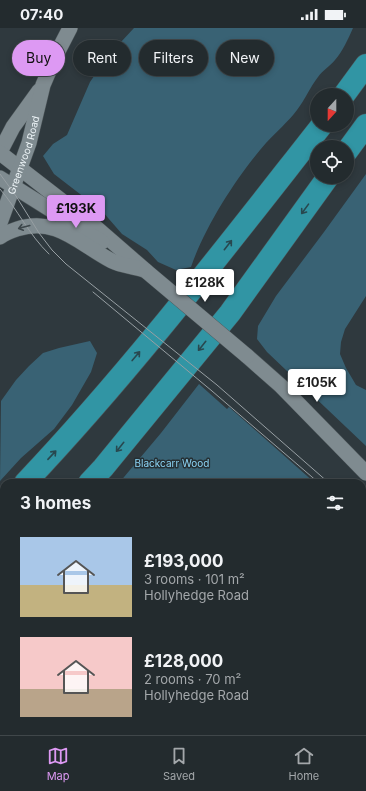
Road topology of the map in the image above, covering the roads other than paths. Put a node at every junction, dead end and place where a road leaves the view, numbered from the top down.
1 (70, 28) edge
2 (366, 65) edge
3 (44, 85) junction
4 (349, 88) edge
5 (366, 125) edge
6 (316, 132) edge
7 (354, 141) edge
8 (0, 153) edge
9 (20, 169) junction
10 (4, 182) edge
11 (323, 184) edge
12 (0, 223) edge
13 (0, 237) edge
14 (146, 271) junction
15 (366, 473) edge
16 (29, 479) edge
17 (93, 479) edge

1 - 3 street, Greenwood Road
2 - 4 highway
3 - 8 street, Greenwood Road
3 - 9 street, Greenwood Road
5 - 7 highway
16 -> 6 highway
8 - 9 street
9 - 10 street, Greenwood Road
9 - 14 street
10 - 12 street, Greenwood Road
10 - 14 street
11 -> 17 highway
14 -> 13 street
14 - 15 street, bridge

